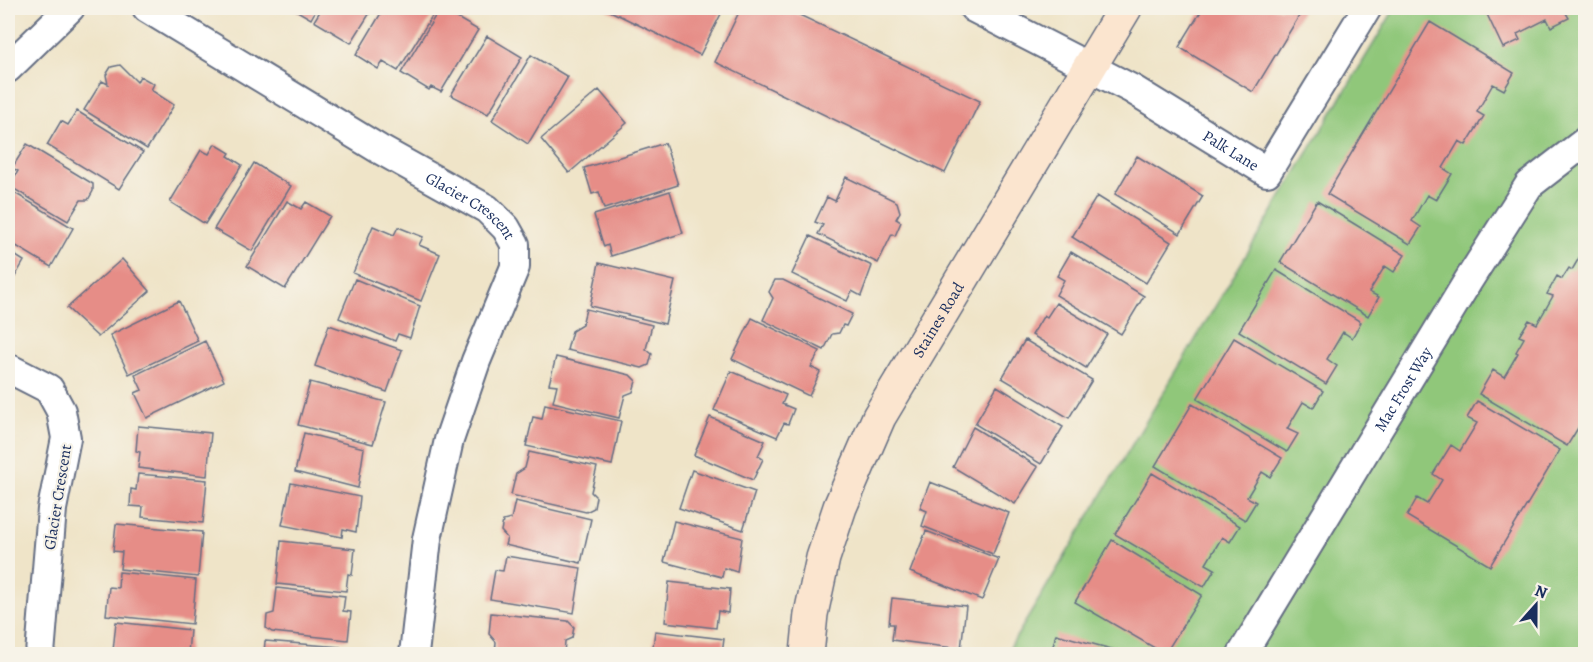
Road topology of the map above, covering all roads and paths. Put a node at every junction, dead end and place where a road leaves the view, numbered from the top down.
1 (70, 8) edge
2 (147, 8) edge
3 (974, 8) edge
4 (1125, 8) edge
5 (1367, 8) edge
6 (1090, 66) junction
7 (8, 68) edge
8 (1586, 141) edge
9 (8, 368) edge
10 (40, 654) edge
11 (414, 654) edge
12 (807, 654) edge
13 (1242, 654) edge

1 - 7 street
2 - 11 street, Glacier Crescent
3 - 6 street
4 - 6 street, Staines Road
5 - 6 street, Palk Lane
6 - 12 street, Staines Road
8 - 13 street, Mac Frost Way
9 - 10 street, Glacier Crescent

